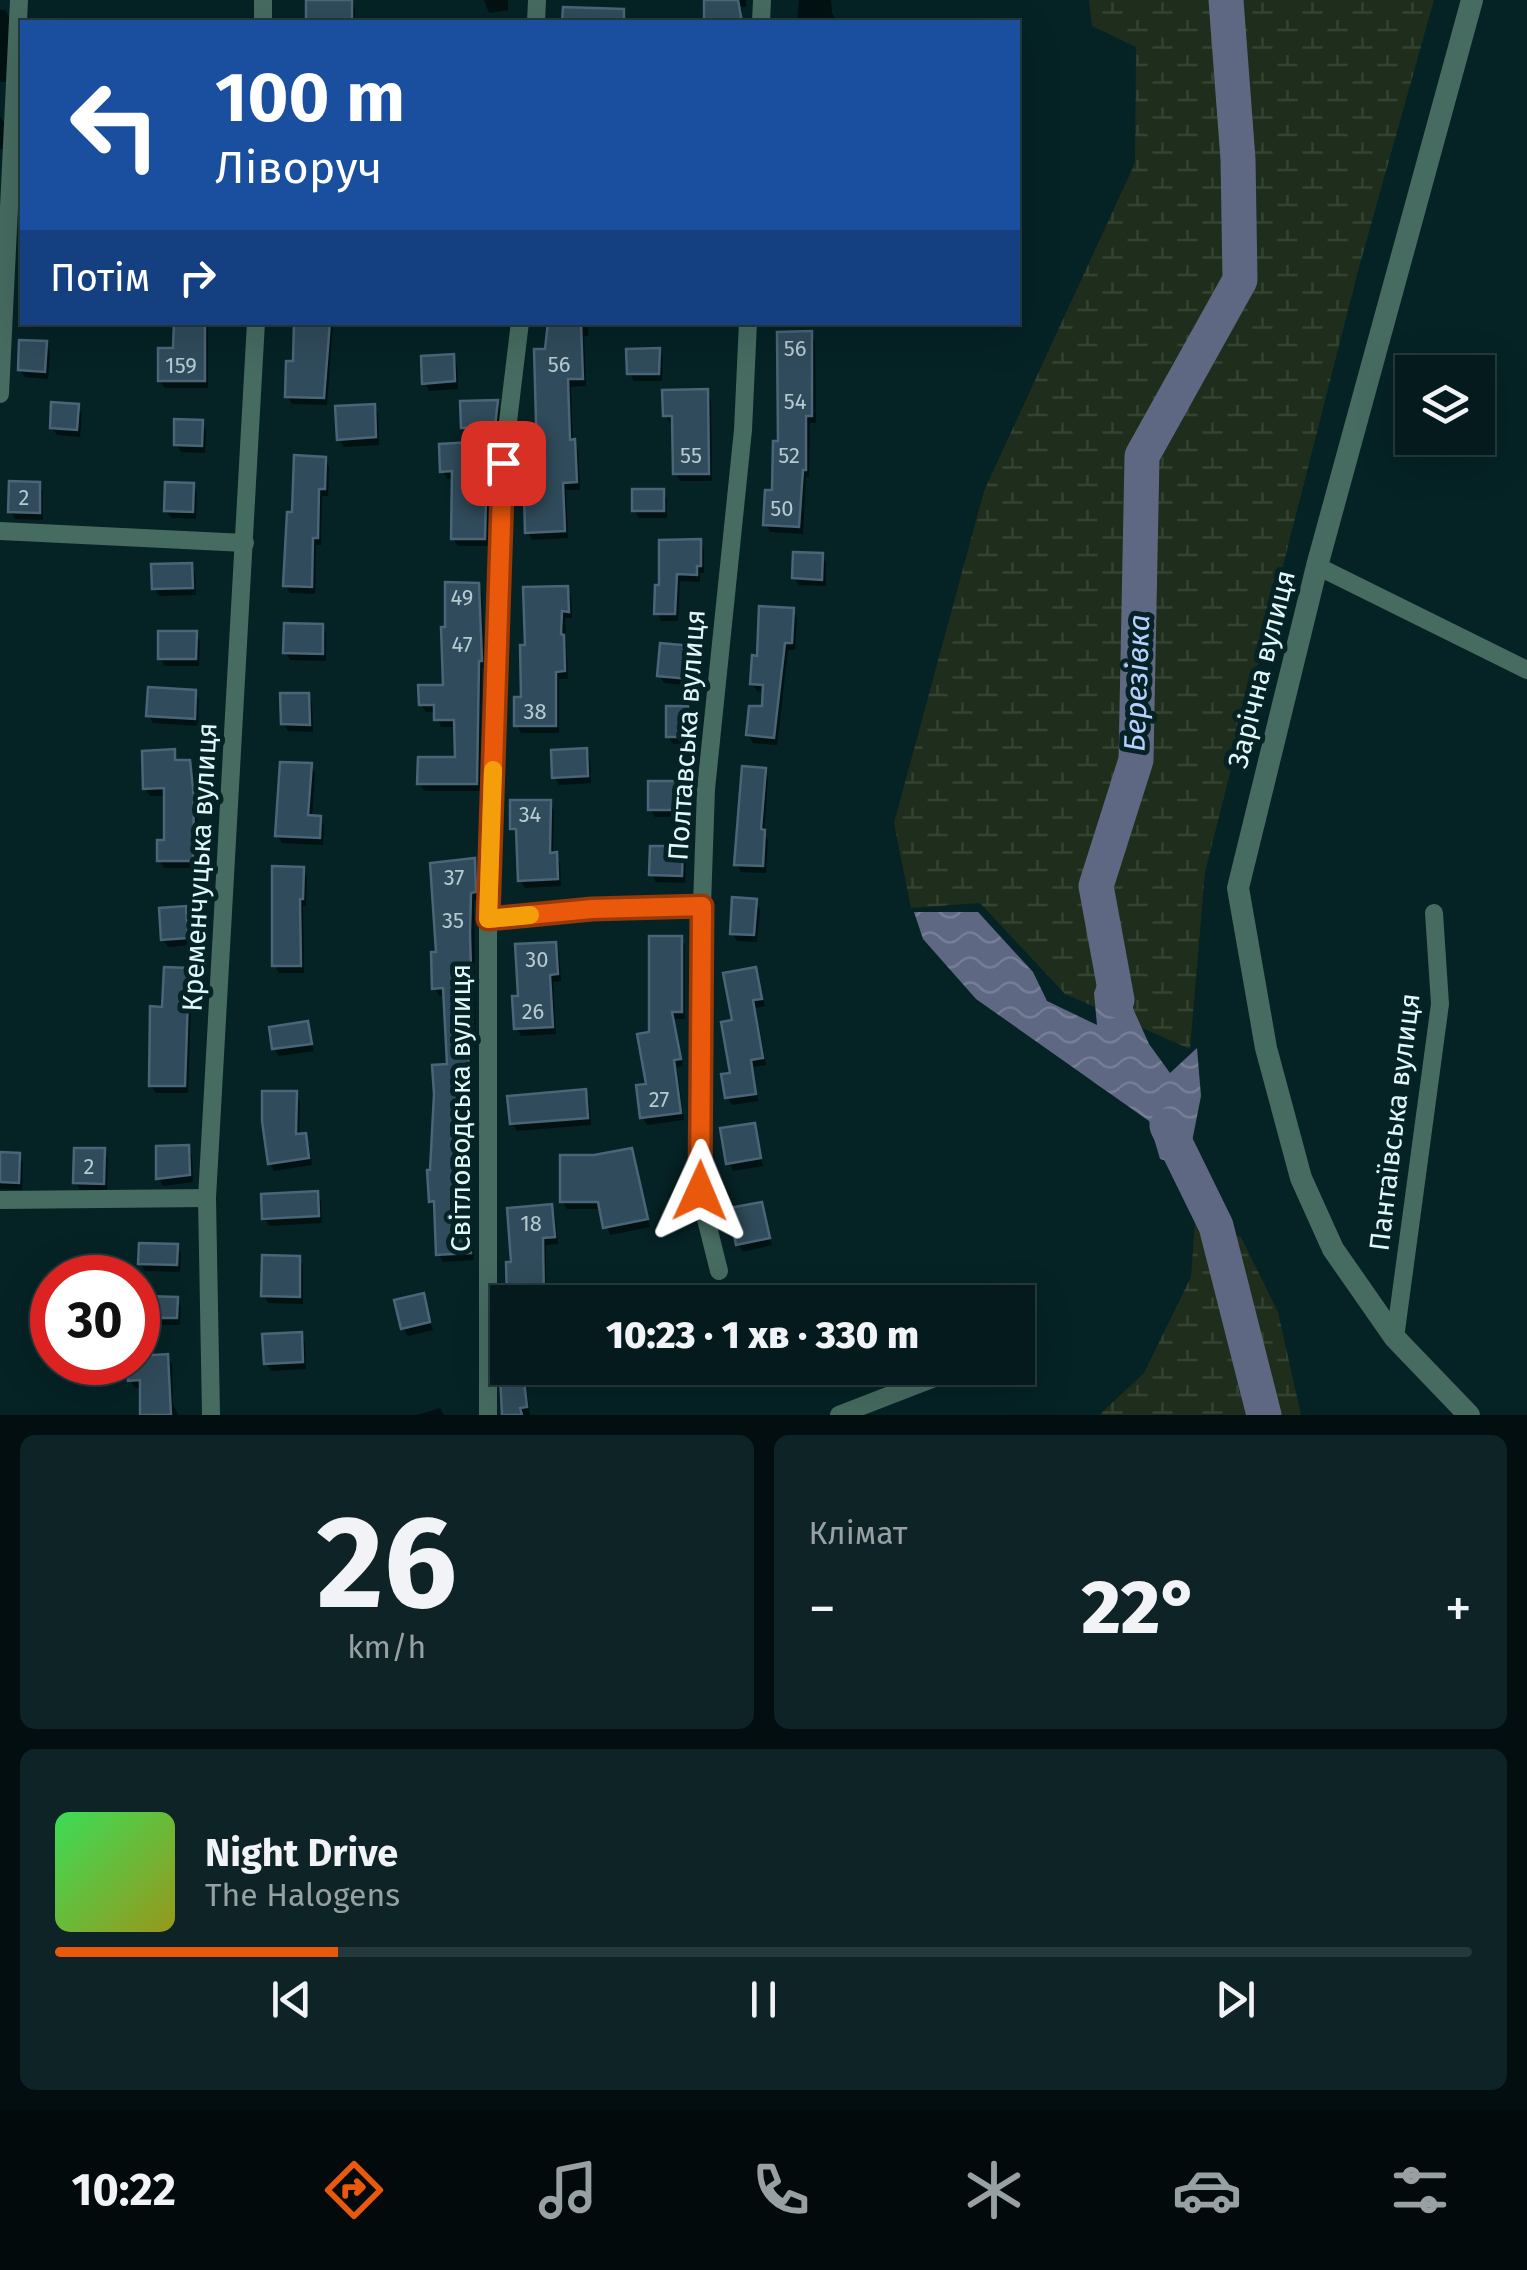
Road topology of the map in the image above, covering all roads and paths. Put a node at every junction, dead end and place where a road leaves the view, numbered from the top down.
1 (19, 0) edge
2 (1472, 0) edge
3 (256, 325) edge
4 (520, 325) edge
5 (748, 325) edge
6 (0, 394) edge
7 (0, 531) edge
8 (246, 543) junction
9 (1317, 566) junction
10 (1527, 670) edge
11 (702, 906) junction
12 (1434, 912) dead end
13 (488, 919) junction
14 (207, 1198) junction
15 (0, 1200) edge
16 (719, 1272) dead end
17 (1394, 1338) junction
18 (916, 1385) edge
19 (211, 1415) edge
20 (488, 1415) edge
21 (839, 1415) edge
22 (1470, 1415) edge

1 - 6 street
2 - 9 street, Зарічна вулиця
3 - 8 street, Кременчуцька вулиця
4 - 13 street, Світловодська вулиця
5 - 11 street, Полтавська вулиця
7 - 8 street
8 - 14 street, Кременчуцька вулиця
9 - 10 street
9 - 17 street, Зарічна вулиця
11 - 13 street
11 - 16 street, Полтавська вулиця
12 - 17 street, Пантаївська вулиця
13 - 20 street, Світловодська вулиця
14 - 15 street
14 - 19 street, Кременчуцька вулиця
17 - 22 street, Зарічна вулиця
18 - 21 street

